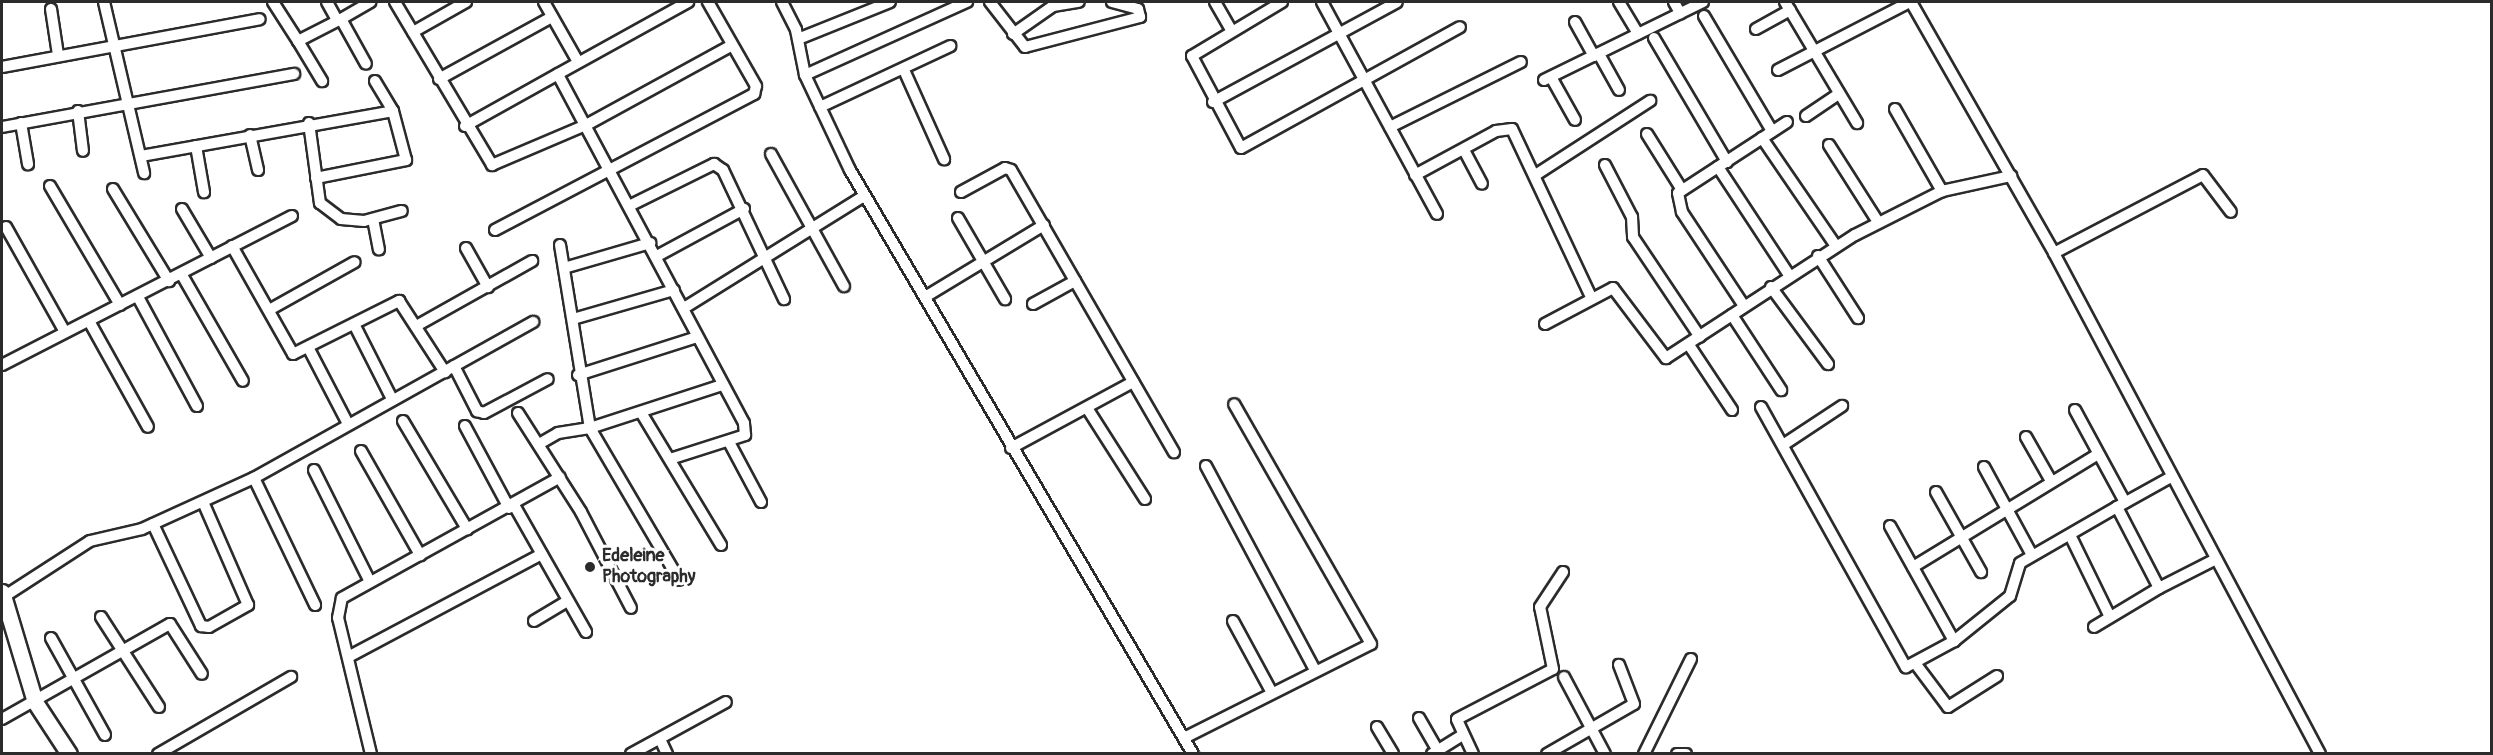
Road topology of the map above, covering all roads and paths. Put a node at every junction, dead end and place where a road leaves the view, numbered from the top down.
1 (104, 2) edge
2 (273, 2) edge
3 (327, 2) edge
4 (371, 2) edge
5 (395, 2) edge
6 (466, 2) edge
7 (544, 2) edge
8 (688, 2) edge
9 (708, 2) edge
10 (782, 2) edge
11 (890, 2) edge
12 (967, 2) edge
13 (990, 2) edge
14 (1079, 2) edge
15 (1112, 2) edge
16 (1215, 2) edge
17 (1278, 2) edge
18 (1322, 2) edge
19 (1396, 2) edge
20 (1619, 2) edge
21 (1674, 2) edge
22 (1703, 2) edge
23 (1910, 2) edge
24 (1787, 6) edge
25 (51, 9) dead end
26 (1680, 13) junction
27 (1704, 15) dead end
28 (552, 17) junction
29 (260, 20) dead end
30 (339, 20) junction
31 (1575, 22) dead end
32 (1460, 27) dead end
33 (1756, 29) dead end
34 (1231, 30) junction
35 (412, 32) junction
36 (1338, 32) junction
37 (1013, 34) junction
38 (1638, 34) junction
39 (1654, 38) dead end
40 (798, 39) junction
41 (298, 41) junction
42 (732, 45) junction
43 (950, 46) dead end
44 (115, 47) junction
45 (1811, 50) junction
46 (58, 55) junction
47 (1597, 55) junction
48 (577, 60) junction
49 (1521, 62) dead end
50 (366, 64) dead end
51 (2, 67) edge
52 (904, 70) junction
53 (1779, 70) dead end
54 (294, 74) dead end
55 (558, 74) junction
56 (805, 75) junction
57 (1364, 78) junction
58 (439, 79) junction
59 (322, 81) dead end
60 (375, 81) dead end
61 (1619, 90) dead end
62 (1839, 94) junction
63 (1650, 101) dead end
64 (1213, 102) junction
65 (128, 104) junction
66 (820, 107) junction
67 (1895, 109) dead end
68 (78, 111) junction
69 (393, 111) junction
70 (1806, 116) dead end
71 (1575, 120) dead end
72 (1787, 122) dead end
73 (21, 123) junction
74 (309, 123) junction
75 (1857, 123) dead end
76 (588, 124) junction
77 (465, 126) junction
78 (2, 127) edge
79 (1390, 128) junction
80 (1772, 130) junction
81 (1647, 134) dead end
82 (250, 135) junction
83 (1762, 138) junction
84 (1829, 145) dead end
85 (196, 146) junction
86 (83, 150) dead end
87 (1464, 150) junction
88 (771, 154) dead end
89 (141, 156) junction
90 (944, 159) dead end
91 (28, 164) dead end
92 (1723, 164) junction
93 (1605, 165) dead end
94 (611, 169) junction
95 (258, 170) dead end
96 (144, 172) dead end
97 (1537, 174) junction
98 (1415, 175) junction
99 (2010, 176) junction
100 (316, 178) junction
101 (1482, 184) dead end
102 (50, 186) dead end
103 (113, 189) dead end
104 (1682, 190) junction
105 (1942, 191) junction
106 (204, 192) dead end
107 (961, 192) dead end
108 (864, 196) junction
109 (631, 205) junction
110 (182, 209) dead end
111 (744, 209) junction
112 (402, 211) dead end
113 (2231, 212) dead end
114 (1437, 214) dead end
115 (291, 216) dead end
116 (958, 218) dead end
117 (373, 219) junction
118 (1878, 222) junction
119 (1044, 225) junction
120 (6, 227) dead end
121 (813, 228) junction
122 (495, 230) dead end
123 (650, 243) junction
124 (560, 245) dead end
125 (232, 246) junction
126 (1836, 246) junction
127 (466, 248) dead end
128 (380, 249) dead end
129 (2054, 253) junction
130 (657, 256) junction
131 (768, 256) junction
132 (1818, 256) junction
133 (211, 258) junction
134 (532, 261) dead end
135 (983, 261) junction
136 (355, 262) dead end
137 (564, 268) junction
138 (182, 275) junction
139 (1789, 275) junction
140 (169, 281) junction
141 (1076, 281) junction
142 (844, 286) dead end
143 (488, 287) junction
144 (1771, 287) junction
145 (674, 290) junction
146 (1590, 295) junction
147 (138, 297) junction
148 (925, 297) junction
149 (784, 299) dead end
150 (1005, 299) dead end
151 (1034, 304) dead end
152 (120, 305) junction
153 (1744, 306) junction
154 (684, 308) junction
155 (269, 310) junction
156 (1732, 315) junction
157 (1858, 318) dead end
158 (573, 319) junction
159 (89, 321) junction
160 (532, 322) dead end
161 (354, 324) junction
162 (1545, 324) dead end
163 (418, 325) junction
164 (65, 332) junction
165 (697, 337) junction
166 (1700, 337) junction
167 (1689, 345) junction
168 (309, 349) junction
169 (1828, 364) dead end
170 (2, 365) edge
171 (449, 369) junction
172 (578, 375) junction
173 (548, 379) dead end
174 (243, 381) dead end
175 (1133, 382) junction
176 (722, 386) junction
177 (1781, 390) dead end
178 (392, 399) junction
179 (1234, 404) dead end
180 (197, 406) dead end
181 (1761, 406) dead end
182 (1842, 406) dead end
183 (1087, 408) junction
184 (1732, 410) dead end
185 (2075, 410) dead end
186 (518, 413) dead end
187 (642, 414) junction
188 (403, 421) dead end
189 (347, 422) junction
190 (465, 426) dead end
191 (148, 427) dead end
192 (590, 428) junction
193 (2026, 437) dead end
194 (729, 442) junction
195 (539, 444) junction
196 (1783, 445) junction
197 (1011, 448) junction
198 (361, 451) dead end
199 (1174, 452) dead end
200 (2098, 454) junction
201 (670, 459) junction
202 (1206, 466) dead end
203 (1984, 467) dead end
204 (314, 470) dead end
205 (560, 477) junction
206 (2171, 477) junction
207 (254, 478) junction
208 (2051, 481) junction
209 (1936, 492) dead end
210 (1145, 499) dead end
211 (203, 502) junction
212 (761, 502) dead end
213 (2121, 505) junction
214 (512, 506) junction
215 (2006, 507) junction
216 (153, 525) junction
217 (1890, 526) dead end
218 (467, 529) junction
219 (1960, 534) junction
220 (2070, 535) junction
221 (721, 545) dead end
222 (542, 554) junction
223 (420, 555) junction
224 (2032, 555) junction
225 (2216, 559) junction
226 (1912, 567) junction
227 (1563, 572) dead end
228 (1981, 572) dead end
229 (679, 580) dead end
230 (370, 582) junction
231 (2159, 588) junction
232 (3, 594) edge
233 (567, 601) junction
234 (315, 605) dead end
235 (631, 608) dead end
236 (101, 617) dead end
237 (2110, 617) junction
238 (534, 621) dead end
239 (1233, 621) dead end
240 (2094, 627) dead end
241 (586, 632) dead end
242 (51, 638) dead end
243 (1954, 641) junction
244 (123, 653) junction
245 (350, 656) junction
246 (1690, 659) dead end
247 (1915, 663) junction
248 (1619, 665) dead end
249 (1314, 668) junction
250 (202, 674) dead end
251 (1997, 676) dead end
252 (291, 677) dead end
253 (1564, 677) dead end
254 (76, 680) junction
255 (1271, 691) junction
256 (35, 702) junction
257 (726, 702) dead end
258 (159, 707) dead end
259 (2, 718) edge
260 (1419, 718) dead end
261 (1377, 727) dead end
262 (1592, 728) junction
263 (105, 735) dead end
264 (1462, 735) junction
265 (1184, 738) junction
266 (660, 740) junction
267 (1562, 750) edge
268 (1435, 752) edge
269 (69, 753) edge
270 (158, 753) edge
271 (371, 753) edge
272 (632, 753) edge
273 (667, 753) edge
274 (1193, 753) edge
275 (1393, 753) edge
276 (1473, 753) edge
277 (1546, 753) edge
278 (1605, 753) edge
279 (1644, 753) edge
280 (1677, 753) edge
281 (1686, 753) edge
282 (2320, 753) edge

1 - 44 street
2 - 41 street
3 - 30 street
4 - 30 street
5 - 35 street
6 - 35 street
7 - 28 street
8 - 48 street
9 - 42 street
10 - 40 street
11 - 40 street
12 - 56 street
13 - 37 street
14 - 37 street
15 - 37 street
16 - 34 street
17 - 34 street
18 - 36 street
19 - 36 street
20 - 38 street
21 - 26 street
22 - 26 street
23 - 45 street
23 - 99 street
24 - 33 street
24 - 45 street
25 - 46 street
26 - 38 street
27 - 80 street
28 - 48 street
28 - 58 street
29 - 44 street
30 - 41 street
30 - 50 street
31 - 47 street
32 - 57 street
34 - 64 street
35 - 58 street
36 - 57 street
36 - 64 street
38 - 47 street
39 - 92 street
40 - 56 street
41 - 59 street
42 - 76 street
42 - 94 street
43 - 52 street
44 - 46 street
44 - 65 street
45 - 53 street
45 - 62 street
46 - 51 street
47 - 61 street
47 - 71 street
48 - 55 street
49 - 79 street
52 - 66 street
52 - 90 street
54 - 65 street
55 - 76 street
55 - 77 street
56 - 66 street
57 - 64 street
57 - 79 street
58 - 77 street
60 - 69 street
62 - 70 street
62 - 75 street
63 - 97 street
65 - 68 street
65 - 89 street
66 - 108 street
67 - 105 street
68 - 73 street
68 - 86 street
69 - 74 street
69 - 100 street
72 - 80 street
73 - 78 street
73 - 91 street
74 - 82 street
74 - 100 street
76 - 77 street
76 - 94 street
79 - 98 street
80 - 83 street
81 - 104 street
82 - 85 street
82 - 95 street
83 - 92 street
83 - 126 street
84 - 118 street
85 - 89 street
85 - 106 street
87 - 97 street
87 - 98 street
87 - 101 street
88 - 121 street
89 - 96 street
92 - 104 street
92 - 139 street
93 - 166 street
94 - 109 street
94 - 122 street
97 - 146 street
98 - 114 street
99 - 105 street
99 - 129 street
100 - 117 street
102 - 152 street
103 - 140 street
104 - 153 street
105 - 118 street
107 - 119 street
108 - 121 street
108 - 148 street
109 - 111 street
109 - 123 street
110 - 133 street
111 - 130 street
111 - 131 street
112 - 117 street
113 - 129 street
115 - 125 street
116 - 135 street
117 - 128 street
118 - 126 street
119 - 135 street
119 - 141 street
120 - 164 street
121 - 131 street
121 - 142 street
123 - 130 street
123 - 137 street
124 - 137 street
125 - 133 street
125 - 155 street
126 - 132 street
127 - 143 street
129 - 206 street
130 - 145 street
131 - 149 street
131 - 154 street
132 - 139 street
132 - 157 street
133 - 138 street
134 - 143 street
135 - 148 street
135 - 150 street
136 - 155 street
137 - 158 street
138 - 140 street
138 - 174 street
139 - 144 street
140 - 147 street
141 - 151 street
141 - 175 street
143 - 163 street
144 - 153 street
144 - 169 street
145 - 154 street
145 - 158 street
146 - 162 street
146 - 167 street
147 - 152 street
147 - 180 street
148 - 197 street
152 - 159 street
153 - 156 street
154 - 165 street
155 - 168 street
156 - 166 street
156 - 177 street
158 - 172 street
159 - 164 street
159 - 191 street
160 - 171 street
161 - 163 street
161 - 168 street
161 - 178 street
163 - 171 street
164 - 170 street
165 - 172 street
165 - 176 street
166 - 167 street
167 - 184 street
168 - 189 street
171 - 173 street
171 - 178 street
172 - 192 street
175 - 183 street
175 - 199 street
176 - 187 street
176 - 194 street
178 - 189 street
179 - 249 street
181 - 196 street
182 - 196 street
183 - 197 street
183 - 210 street
185 - 200 street
186 - 195 street
187 - 192 street
187 - 201 street
188 - 218 street
189 - 207 street
190 - 214 street
192 - 195 street
192 - 229 street
193 - 208 street
194 - 201 street
194 - 212 street
195 - 205 street
196 - 247 street
197 - 265 street
198 - 223 street
200 - 208 street
200 - 213 street
201 - 221 street
202 - 249 street
203 - 215 street
204 - 230 street
205 - 214 street
205 - 235 street
206 - 213 street
206 - 225 street
207 - 211 street
207 - 234 street
208 - 215 street
209 - 219 street
211 - 216 street
211 - 216 street
213 - 220 street
213 - 231 street
214 - 218 street
214 - 222 street
215 - 219 street
215 - 224 street
216 - 232 street
217 - 226 street
218 - 223 street
219 - 226 street
219 - 228 street
220 - 224 street
220 - 237 street
222 - 233 street
222 - 245 street
223 - 230 street
224 - 243 street
225 - 231 street
225 - 282 street
226 - 243 street
227 - 264 street
230 - 245 street
231 - 237 street
232 - 256 street
233 - 238 street
233 - 241 street
236 - 244 street
237 - 240 street
239 - 255 street
242 - 254 street
243 - 247 street
244 - 250 street
244 - 254 street
244 - 258 street
245 - 271 street
246 - 279 street
247 - 251 street
248 - 262 street
249 - 255 street
252 - 270 street
253 - 262 street
254 - 256 street
254 - 263 street
255 - 265 street
256 - 259 street
256 - 269 street
257 - 266 street
260 - 268 street
261 - 275 street
262 - 267 street
262 - 278 street
264 - 268 street
264 - 276 street
265 - 274 street
266 - 272 street
266 - 273 street
267 - 277 street
280 - 281 street

